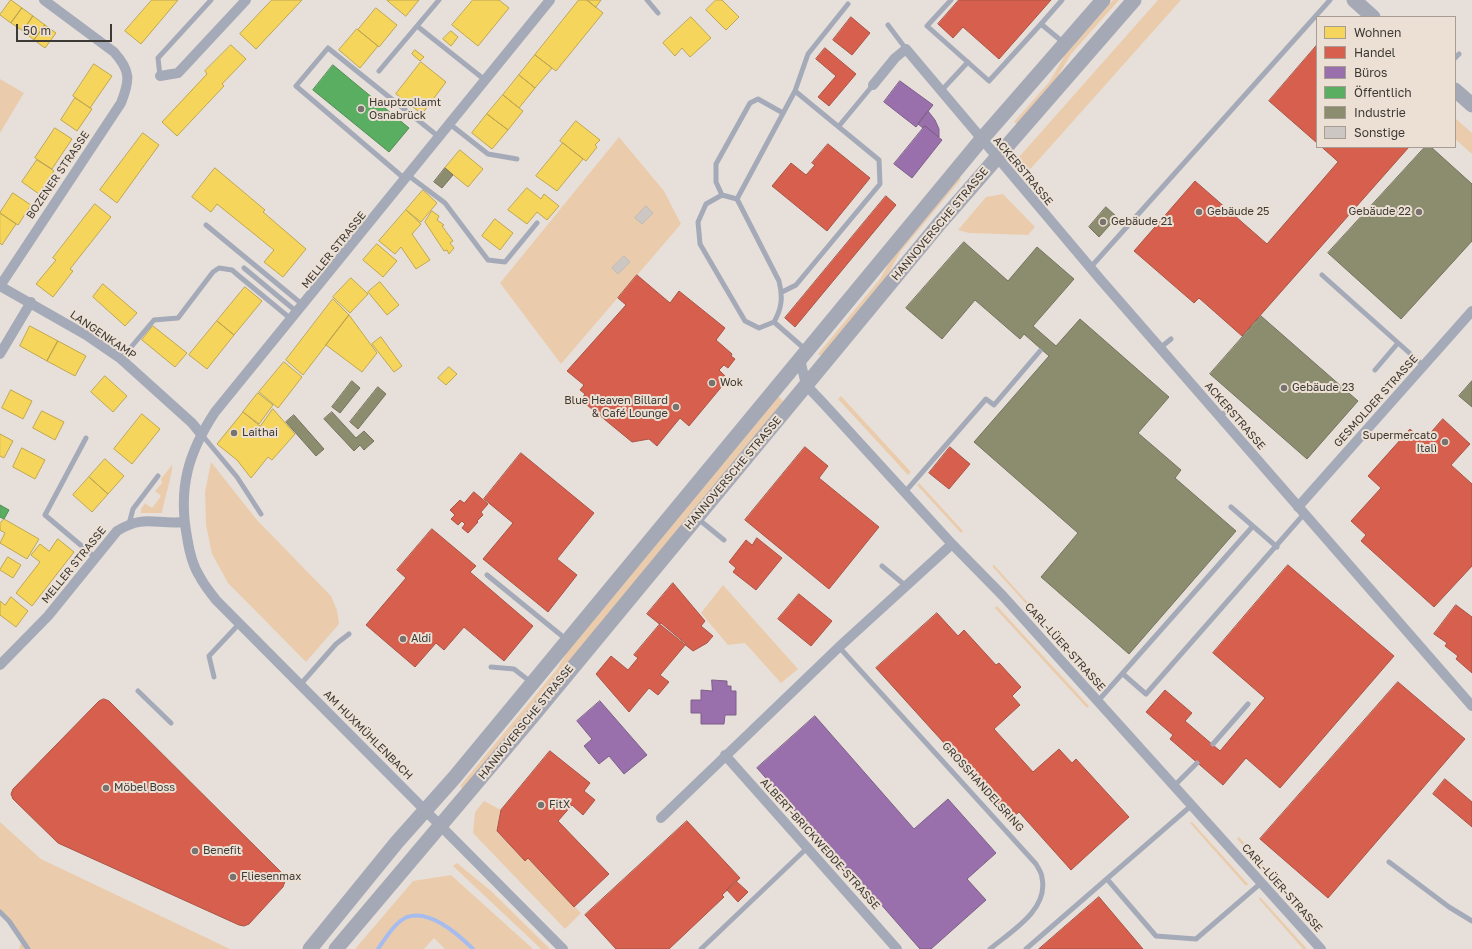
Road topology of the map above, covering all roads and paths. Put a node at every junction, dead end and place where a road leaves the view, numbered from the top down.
1 (44, 0) edge
2 (211, 0) edge
3 (246, 0) edge
4 (440, 0) edge
5 (550, 0) edge
6 (647, 0) edge
7 (951, 0) edge
8 (1062, 0) edge
9 (1103, 0) edge
10 (1134, 0) edge
11 (1330, 0) edge
12 (1354, 0) edge
13 (848, 4) dead end
14 (658, 13) dead end
15 (1372, 16) edge
16 (1041, 24) junction
17 (888, 25) dead end
18 (417, 26) junction
19 (1065, 44) junction
20 (906, 49) junction
21 (968, 62) junction
22 (379, 71) dead end
23 (160, 76) joint
24 (486, 81) junction
25 (873, 85) joint
26 (795, 91) junction
27 (941, 91) junction
28 (1456, 91) edge
29 (1472, 105) edge
30 (783, 113) junction
31 (451, 125) junction
32 (839, 126) junction
33 (440, 138) junction
34 (981, 140) junction
35 (996, 157) junction
36 (517, 158) dead end
37 (408, 178) junction
38 (722, 195) junction
39 (737, 199) junction
40 (537, 224) dead end
41 (206, 225) dead end
42 (244, 268) dead end
43 (1090, 268) junction
44 (1322, 275) dead end
45 (0, 286) edge
46 (782, 292) junction
47 (31, 302) junction
48 (1472, 311) edge
49 (298, 312) junction
50 (774, 322) junction
51 (1171, 339) dead end
52 (1398, 343) junction
53 (1160, 348) junction
54 (1040, 351) dead end
55 (0, 354) edge
56 (804, 355) junction
57 (121, 359) junction
58 (1424, 366) junction
59 (1375, 370) dead end
60 (806, 385) junction
61 (1230, 408) dead end
62 (1220, 416) junction
63 (201, 434) junction
64 (86, 438) dead end
65 (158, 476) dead end
66 (905, 492) junction
67 (1231, 507) dead end
68 (1301, 511) junction
69 (261, 514) dead end
70 (696, 517) junction
71 (184, 522) junction
72 (129, 524) junction
73 (1253, 526) junction
74 (724, 540) dead end
75 (952, 544) junction
76 (1277, 547) junction
77 (96, 558) junction
78 (882, 566) dead end
79 (487, 575) dead end
80 (906, 586) junction
81 (239, 624) junction
82 (350, 634) dead end
83 (567, 640) junction
84 (839, 647) junction
85 (0, 665) edge
86 (491, 667) dead end
87 (1123, 674) junction
88 (214, 677) dead end
89 (532, 683) junction
90 (300, 685) junction
91 (138, 691) dead end
92 (1098, 701) junction
93 (1248, 704) dead end
94 (1472, 706) edge
95 (171, 723) dead end
96 (1213, 744) dead end
97 (725, 755) junction
98 (1197, 763) dead end
99 (1174, 786) junction
100 (1192, 805) junction
101 (425, 810) junction
102 (661, 818) dead end
103 (441, 826) junction
104 (806, 849) junction
105 (1389, 862) dead end
106 (1107, 879) junction
107 (1261, 883) junction
108 (0, 912) edge
109 (1472, 921) edge
110 (28, 949) edge
111 (310, 949) edge
112 (336, 949) edge
113 (562, 949) edge
114 (701, 949) edge
115 (897, 949) edge
116 (990, 949) edge
117 (1026, 949) edge
118 (1321, 949) edge

1 - 45 street, BOZENER STRASSE
2 - 23 lane
3 - 23 street
4 - 18 lane
5 - 24 street, MELLER STRASSE
6 - 14 lane
7 - 21 lane
8 - 16 lane
9 - 19 main road, HANNOVERSCHE STRASSE
10 - 35 main road, HANNOVERSCHE STRASSE
11 - 43 lane
12 - 15 main road
13 - 26 lane
16 - 19 lane
16 - 21 lane
17 - 20 lane
18 - 22 lane
18 - 24 lane
19 - 34 main road, HANNOVERSCHE STRASSE
20 - 25 street
20 - 27 street
21 - 27 lane
24 - 31 street, MELLER STRASSE
25 - 32 lane
26 - 30 lane
26 - 32 lane
27 - 34 street
28 - 29 main road
30 - 38 lane
30 - 39 lane
31 - 33 street, MELLER STRASSE
31 - 36 lane
32 - 46 lane
33 - 37 street, MELLER STRASSE
33 - 37 lane
34 - 35 street, ACKERSTRASSE
34 - 56 main road, HANNOVERSCHE STRASSE
35 - 43 street, ACKERSTRASSE
35 - 60 main road, HANNOVERSCHE STRASSE
37 - 40 lane
37 - 49 street, MELLER STRASSE
38 - 39 lane
38 - 50 lane
39 - 46 lane
41 - 49 lane
42 - 49 lane
43 - 53 street, ACKERSTRASSE
44 - 52 lane
45 - 47 street, LANGENKAMP
46 - 50 lane
47 - 55 street
47 - 57 street, LANGENKAMP
48 - 58 street, GESMOLDER STRASSE
49 - 57 lane
49 - 63 street, MELLER STRASSE
50 - 56 lane
51 - 53 lane
52 - 58 lane
52 - 59 lane
53 - 62 street, ACKERSTRASSE
54 - 66 lane
56 - 60 street, CARL-LÜER-STRASSE
56 - 83 main road, HANNOVERSCHE STRASSE
57 - 63 street, LANGENKAMP
58 - 68 street, GESMOLDER STRASSE
60 - 66 street, CARL-LÜER-STRASSE
60 - 70 main road, HANNOVERSCHE STRASSE
61 - 62 lane
62 - 68 street, ACKERSTRASSE
63 - 69 lane
63 - 71 street, AM HUXMÜHLENBACH
64 - 77 lane
65 - 72 lane
66 - 75 street, CARL-LÜER-STRASSE
67 - 73 lane
68 - 76 lane
68 - 94 street, ACKERSTRASSE
70 - 74 lane
70 - 103 main road, HANNOVERSCHE STRASSE
71 - 72 street
71 - 81 street, AM HUXMÜHLENBACH
72 - 77 street, MELLER STRASSE
73 - 76 lane
73 - 87 lane
75 - 80 street
75 - 92 street, CARL-LÜER-STRASSE
76 - 87 lane
77 - 85 street, MELLER STRASSE
78 - 80 lane
79 - 83 lane
80 - 84 street
81 - 88 lane
81 - 90 street, AM HUXMÜHLENBACH
82 - 90 lane
83 - 89 main road, HANNOVERSCHE STRASSE
84 - 97 street
84 - 116 lane, GROSSHANDELSRING
86 - 89 lane
87 - 92 lane
89 - 101 main road, HANNOVERSCHE STRASSE
90 - 101 street, AM HUXMÜHLENBACH
91 - 95 lane
92 - 99 street, CARL-LÜER-STRASSE
93 - 96 lane
97 - 102 street
97 - 104 street, ALBERT-BRICKWEDDE-STRASSE
98 - 99 lane
99 - 100 street, CARL-LÜER-STRASSE
100 - 106 lane
100 - 107 street, CARL-LÜER-STRASSE
101 - 103 street, AM HUXMÜHLENBACH
101 - 111 main road, HANNOVERSCHE STRASSE
103 - 112 main road, HANNOVERSCHE STRASSE
103 - 113 street, AM HUXMÜHLENBACH
104 - 114 lane
104 - 115 street, ALBERT-BRICKWEDDE-STRASSE
105 - 109 lane
106 - 107 lane
106 - 117 lane
107 - 118 street, CARL-LÜER-STRASSE
108 - 110 lane

